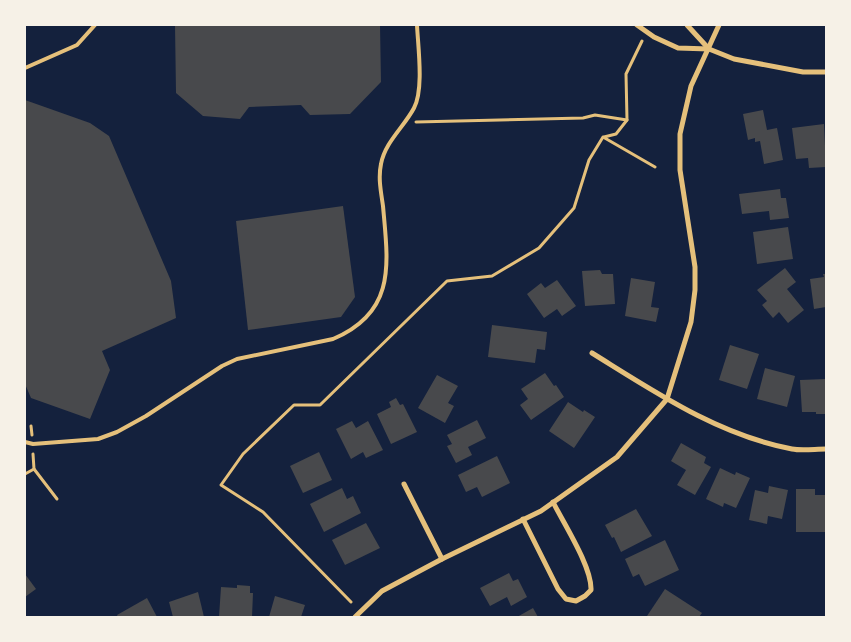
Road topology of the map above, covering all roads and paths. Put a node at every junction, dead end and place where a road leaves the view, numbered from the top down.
1 (95, 25) edge
2 (417, 25) edge
3 (637, 25) edge
4 (687, 25) edge
5 (719, 25) edge
6 (646, 31) junction
7 (709, 49) junction
8 (25, 68) edge
9 (826, 72) edge
10 (626, 120) junction
11 (405, 122) junction
12 (603, 138) junction
13 (655, 167) dead end
14 (592, 353) dead end
15 (667, 399) junction
16 (25, 442) edge
17 (826, 449) edge
18 (34, 469) dead end
19 (404, 484) dead end
20 (57, 499) dead end
21 (553, 502) junction
22 (523, 519) junction
23 (442, 559) junction
24 (351, 602) dead end
25 (356, 617) edge

1 - 8 lane
2 - 11 lane
3 - 6 street
4 - 7 street
5 - 7 street
6 - 7 street
6 - 10 path
7 - 9 street
7 - 15 street
10 - 11 path
10 - 12 path
11 - 16 lane
12 - 13 path
12 - 24 path
14 - 15 street
15 - 17 street
15 - 21 street
18 - 20 path
19 - 23 street
21 - 22 street
21 - 22 street
22 - 23 street
23 - 25 street

